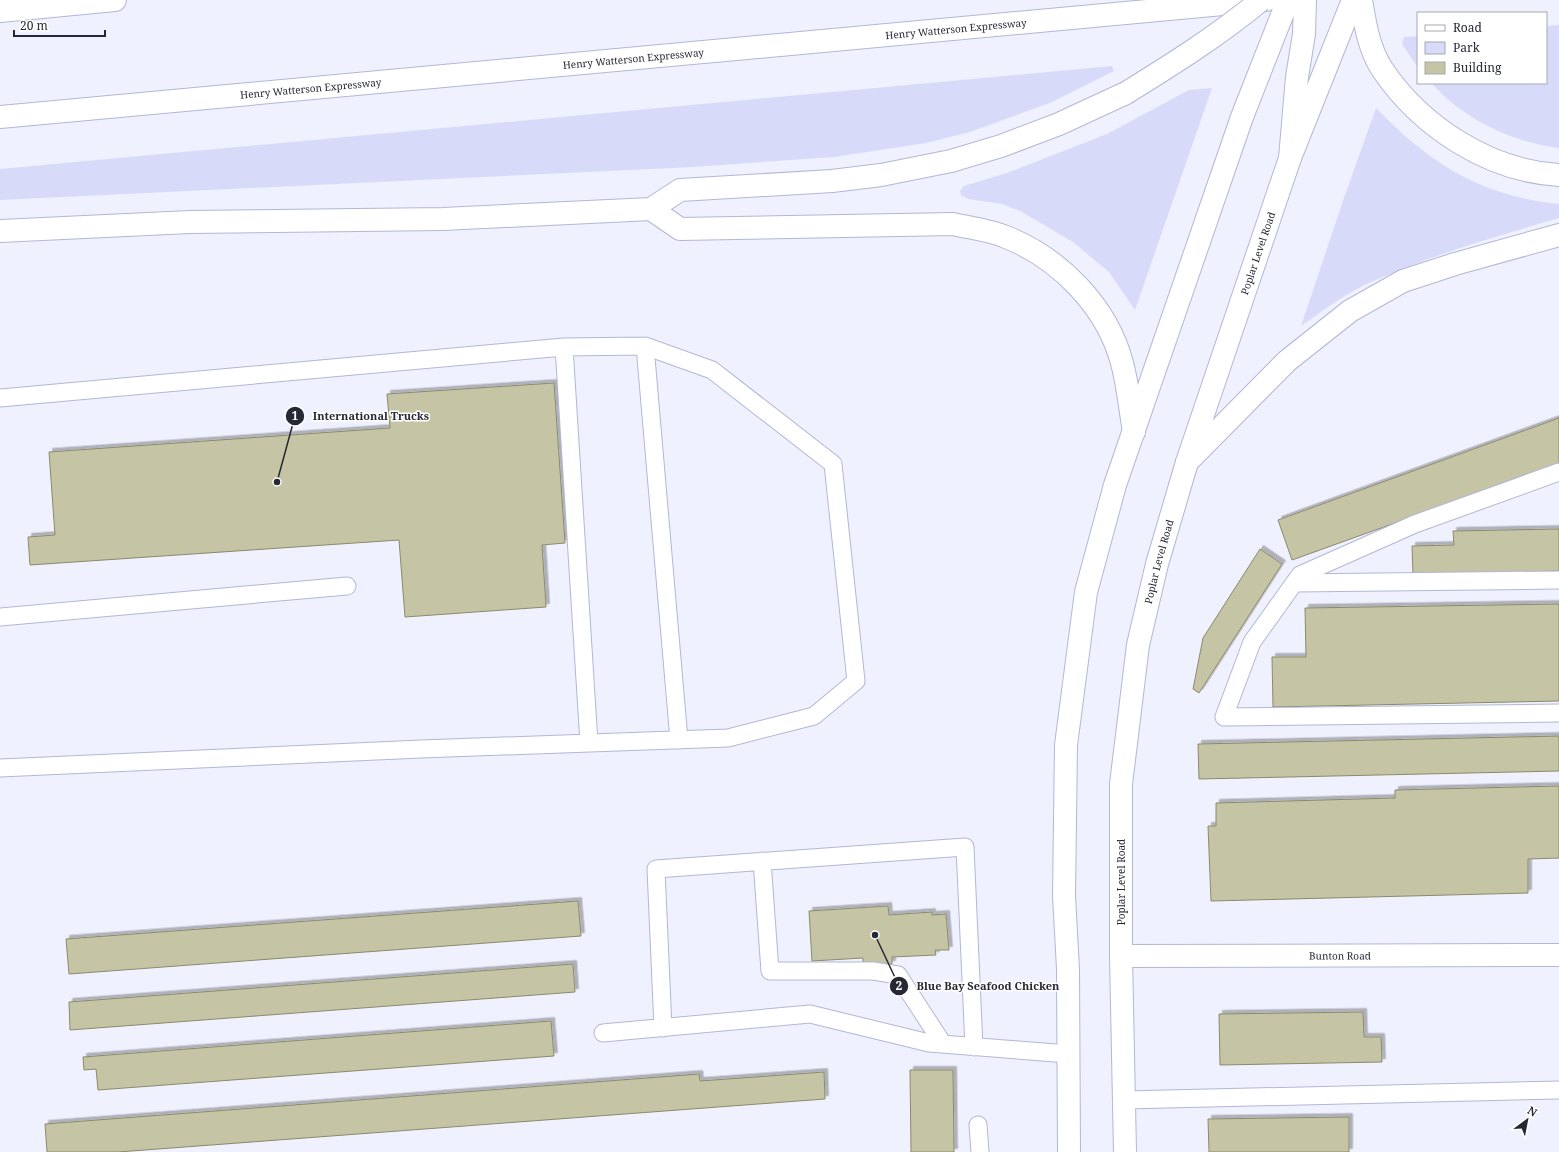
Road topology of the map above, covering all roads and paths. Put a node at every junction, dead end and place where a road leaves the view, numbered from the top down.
1 (115, 0) edge
2 (1262, 0) edge
3 (1266, 0) edge
4 (1288, 0) edge
5 (1306, 0) edge
6 (1353, 0) edge
7 (1361, 0) edge
8 (0, 11) edge
9 (0, 117) edge
10 (1290, 158) junction
11 (1559, 175) edge
12 (651, 209) junction
13 (0, 231) edge
14 (1559, 235) edge
15 (645, 346) junction
16 (564, 347) junction
17 (0, 398) edge
18 (1134, 432) junction
19 (1187, 462) junction
20 (1559, 472) edge
21 (1559, 580) edge
22 (1295, 583) junction
23 (347, 586) dead end
24 (0, 617) edge
25 (1559, 713) edge
26 (679, 740) junction
27 (589, 743) junction
28 (0, 768) edge
29 (762, 861) junction
30 (1559, 955) edge
31 (1121, 956) junction
32 (663, 1028) junction
33 (603, 1033) dead end
34 (943, 1044) junction
35 (974, 1046) junction
36 (1068, 1054) junction
37 (1559, 1090) edge
38 (1124, 1100) junction
39 (978, 1125) dead end
40 (980, 1152) edge
41 (1069, 1152) edge
42 (1125, 1152) edge

1 - 8 main road
2 - 12 main road, bridge
3 - 9 main road, Henry Watterson Expressway
4 - 18 main road
5 - 10 main road
6 - 10 main road, Poplar Level Road
7 - 11 main road
10 - 19 main road, Poplar Level Road
12 - 13 main road
12 - 18 main road
14 - 19 main road
15 - 16 lane
15 - 26 lane
15 - 26 lane
16 - 17 lane
16 - 27 lane
18 - 36 main road
19 - 31 main road, Poplar Level Road
20 - 22 lane
21 - 22 lane
22 - 25 lane
23 - 24 lane
26 - 27 lane
27 - 28 lane
29 - 32 lane
29 - 34 lane
29 - 35 lane
30 - 31 main road, Bunton Road
31 - 38 main road, Poplar Level Road
32 - 33 lane
32 - 34 lane
34 - 35 lane
35 - 36 lane
36 - 41 main road
37 - 38 lane
38 - 42 main road, Poplar Level Road
39 - 40 lane

